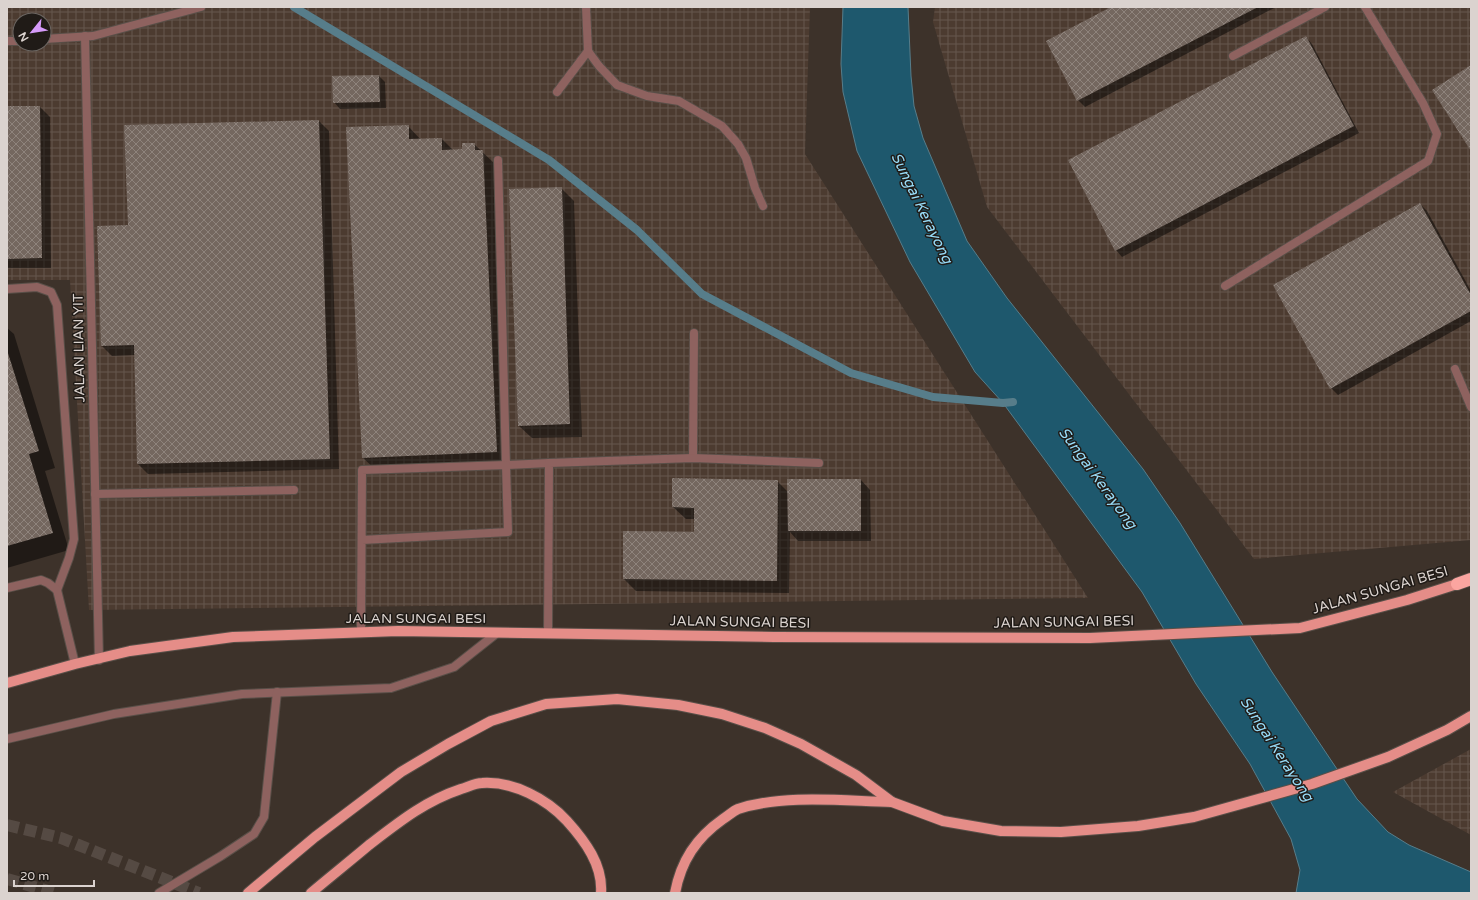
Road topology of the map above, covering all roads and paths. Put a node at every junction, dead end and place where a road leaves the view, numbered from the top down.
1 (201, 7) edge
2 (586, 7) edge
3 (1325, 7) edge
4 (1365, 7) edge
5 (85, 36) junction
6 (52, 38) edge
7 (588, 51) junction
8 (1233, 56) dead end
9 (557, 92) dead end
10 (498, 160) dead end
11 (763, 206) dead end
12 (1225, 286) dead end
13 (7, 289) edge
14 (694, 333) dead end
15 (1455, 369) dead end
16 (1471, 407) edge
17 (693, 458) junction
18 (549, 463) junction
19 (820, 463) dead end
20 (506, 465) junction
21 (294, 490) dead end
22 (96, 494) junction
23 (362, 540) junction
24 (1471, 579) edge
25 (1457, 584) joint
26 (7, 588) edge
27 (57, 590) junction
28 (362, 633) junction
29 (497, 633) junction
30 (548, 634) junction
31 (99, 660) junction
32 (75, 664) junction
33 (7, 683) edge
34 (277, 692) junction
35 (1471, 716) edge
36 (7, 739) edge
37 (892, 802) junction
38 (159, 893) edge
39 (248, 893) edge
40 (311, 893) edge
41 (601, 893) edge
42 (675, 893) edge

1 - 5 street
2 - 7 street
3 - 8 street
4 - 12 street
5 - 6 street
5 - 22 street, JALAN LIAN YIT
7 - 9 street
7 - 11 street
10 - 20 street
13 - 27 street
14 - 17 street
15 - 16 street
17 - 18 street
17 - 19 street
18 - 20 street
18 - 30 street
20 - 23 street
20 - 23 street
21 - 22 street
22 - 31 street, JALAN LIAN YIT
23 - 28 street
24 - 25 highway, JALAN SUNGAI BESI
25 - 30 main road, JALAN SUNGAI BESI
26 - 27 street
27 - 32 street
28 - 29 main road, JALAN SUNGAI BESI
28 - 31 main road, JALAN SUNGAI BESI
29 - 30 main road, JALAN SUNGAI BESI
29 - 34 street
31 - 32 main road, JALAN SUNGAI BESI
32 - 33 main road, JALAN SUNGAI BESI
34 - 36 street
34 - 38 street
35 - 37 main road
37 - 39 main road
37 - 42 main road
40 - 41 main road

